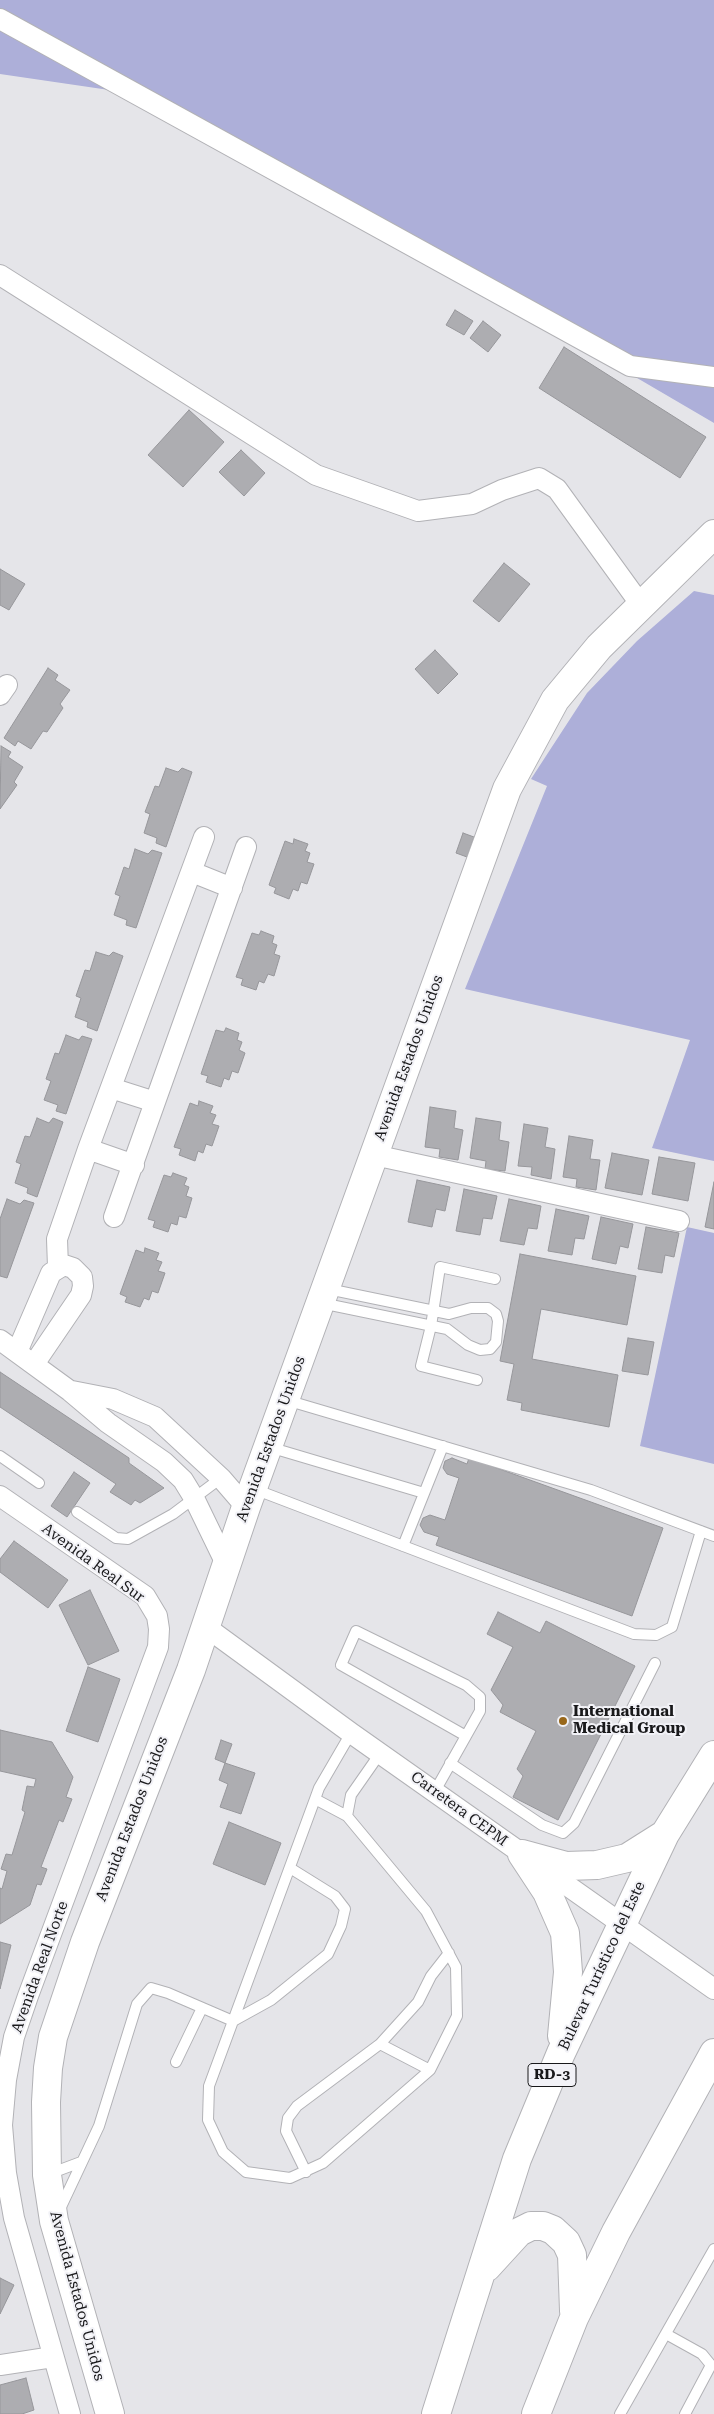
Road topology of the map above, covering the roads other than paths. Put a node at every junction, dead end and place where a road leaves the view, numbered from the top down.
1 (0, 19) edge
2 (0, 275) edge
3 (714, 378) edge
4 (714, 534) edge
5 (641, 605) junction
6 (204, 837) dead end
7 (246, 847) dead end
8 (192, 872) junction
9 (232, 888) junction
10 (111, 1088) junction
11 (155, 1102) junction
12 (88, 1149) junction
13 (374, 1155) junction
14 (134, 1165) junction
15 (114, 1217) dead end
16 (679, 1221) dead end
17 (58, 1267) junction
18 (495, 1279) dead end
19 (323, 1295) junction
20 (433, 1310) junction
21 (431, 1326) junction
22 (0, 1340) edge
23 (17, 1352) junction
24 (34, 1364) junction
25 (477, 1380) dead end
26 (70, 1391) junction
27 (285, 1400) junction
28 (182, 1440) junction
29 (268, 1446) junction
30 (443, 1446) junction
31 (0, 1456) edge
32 (164, 1462) junction
33 (220, 1478) junction
34 (39, 1483) dead end
35 (424, 1493) junction
36 (0, 1496) edge
37 (194, 1498) junction
38 (249, 1498) junction
39 (77, 1512) dead end
40 (701, 1531) junction
41 (714, 1536) edge
42 (403, 1546) junction
43 (227, 1566) junction
44 (206, 1627) junction
45 (158, 1647) joint
46 (654, 1663) dead end
47 (351, 1733) junction
48 (466, 1736) junction
49 (381, 1752) junction
50 (714, 1755) edge
51 (450, 1764) junction
52 (434, 1791) junction
53 (315, 1799) junction
54 (347, 1816) junction
55 (665, 1834) junction
56 (522, 1854) junction
57 (290, 1868) junction
58 (622, 1924) junction
59 (449, 1953) junction
60 (714, 1989) edge
61 (202, 2008) junction
62 (233, 2021) junction
63 (380, 2044) junction
64 (561, 2053) junction
65 (714, 2053) edge
66 (176, 2062) dead end
67 (430, 2070) junction
68 (714, 2097) edge
69 (676, 2124) junction
70 (80, 2162) junction
71 (306, 2172) junction
72 (47, 2175) junction
73 (54, 2221) junction
74 (714, 2250) edge
75 (479, 2276) junction
76 (574, 2318) junction
77 (666, 2334) junction
78 (53, 2357) junction
79 (0, 2365) edge
80 (70, 2414) edge
81 (110, 2414) edge
82 (436, 2414) edge
83 (536, 2414) edge
84 (620, 2414) edge
85 (685, 2414) edge

1 - 3 street
2 - 5 street
4 - 5 main road, Avenida Estados Unidos
5 - 13 main road, Avenida Estados Unidos
6 - 8 street
7 - 9 street
8 - 9 street
8 - 10 street
9 - 11 street
10 - 11 street
10 - 12 street
11 - 14 street
12 - 14 street
12 - 17 street
13 - 16 street
13 - 19 main road, Avenida Estados Unidos
14 - 15 street
17 - 23 street
17 - 24 street
18 - 20 lane
19 - 20 lane
19 - 21 lane
19 - 27 main road, Avenida Estados Unidos
20 - 21 lane
20 - 21 lane
21 - 25 lane
22 - 23 street
23 - 24 street
24 - 26 street
26 - 28 street
26 - 32 street
27 - 29 main road, Avenida Estados Unidos
27 - 30 lane
28 - 32 street
28 - 33 street
29 - 35 lane
29 - 38 main road, Avenida Estados Unidos
30 - 35 lane
30 - 40 lane
31 - 34 lane
32 - 37 street
33 - 37 lane
33 - 38 street
35 - 42 lane
36 - 45 street, Avenida Real Sur
37 - 39 lane
37 - 43 street
38 - 42 lane
38 - 43 main road, Avenida Estados Unidos
40 - 41 lane
40 - 42 lane
43 - 44 main road, Avenida Estados Unidos
44 - 47 street, Carretera CEPM
44 - 72 main road, Avenida Estados Unidos
45 - 78 street, Avenida Real Norte
46 - 51 lane
47 - 49 street, Carretera CEPM
47 - 53 lane
48 - 48 lane
48 - 51 lane
49 - 52 street, Carretera CEPM
49 - 54 lane
50 - 55 main road, Bulevar Turístico del Este / RD-3
51 - 52 lane
52 - 56 street, Carretera CEPM
53 - 54 lane
53 - 57 lane
54 - 59 lane
55 - 56 main road
55 - 58 main road, Bulevar Turístico del Este / RD-3
56 - 58 street, Carretera CEPM
56 - 64 main road
57 - 62 lane
57 - 62 lane
58 - 60 street, Carretera CEPM
58 - 64 main road, Bulevar Turístico del Este / RD-3
59 - 63 lane
59 - 67 lane
61 - 62 lane
61 - 66 lane
61 - 70 lane
62 - 71 lane
63 - 67 lane
63 - 71 lane
64 - 75 main road, Bulevar Turístico del Este / RD-3
65 - 69 main road
67 - 71 lane
68 - 69 main road
69 - 76 main road
70 - 72 lane
70 - 73 lane
72 - 73 main road, Avenida Estados Unidos
73 - 81 main road, Avenida Estados Unidos
74 - 77 lane
75 - 76 main road
75 - 82 main road, Bulevar Turístico del Este / RD-3
76 - 83 main road
77 - 84 lane
77 - 85 lane
78 - 79 street
78 - 80 street, Avenida Real Norte

